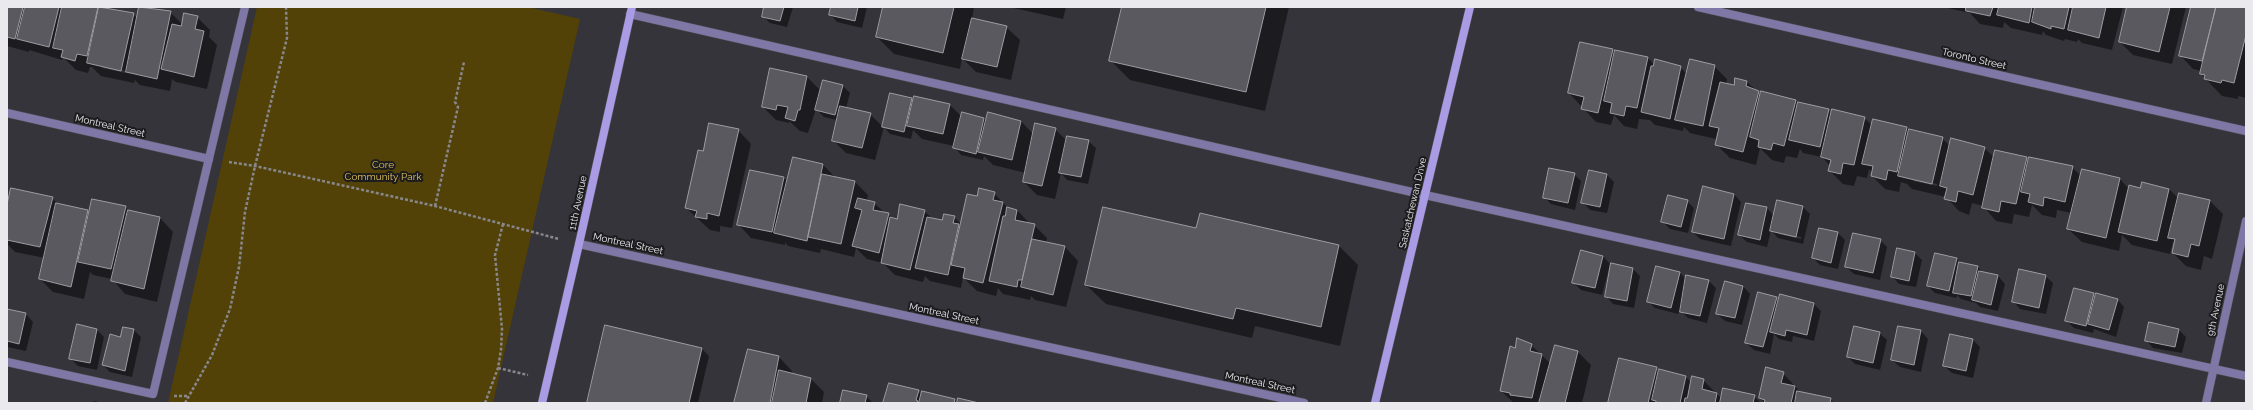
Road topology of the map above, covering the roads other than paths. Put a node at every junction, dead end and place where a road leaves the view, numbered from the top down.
1 (245, 7) edge
2 (1470, 7) edge
3 (1698, 7) edge
4 (631, 10) edge
5 (7, 113) edge
6 (2246, 131) edge
7 (209, 159) junction
8 (1425, 196) junction
9 (2246, 221) edge
10 (580, 244) junction
11 (7, 362) edge
12 (2214, 368) junction
13 (2246, 376) edge
14 (542, 403) edge
15 (1304, 403) edge
16 (1375, 403) edge
17 (2206, 403) edge

1 - 7 street
2 - 8 main road, Saskatchewan Drive
3 - 6 street, Toronto Street
4 - 8 street
4 - 10 main road, 11th Avenue
5 - 7 street, Montreal Street
7 - 11 street
8 - 12 street
8 - 16 main road, Saskatchewan Drive
9 - 12 street, 9th Avenue
10 - 14 main road, 11th Avenue
10 - 15 street, Montreal Street
12 - 13 street
12 - 17 street, 9th Avenue

